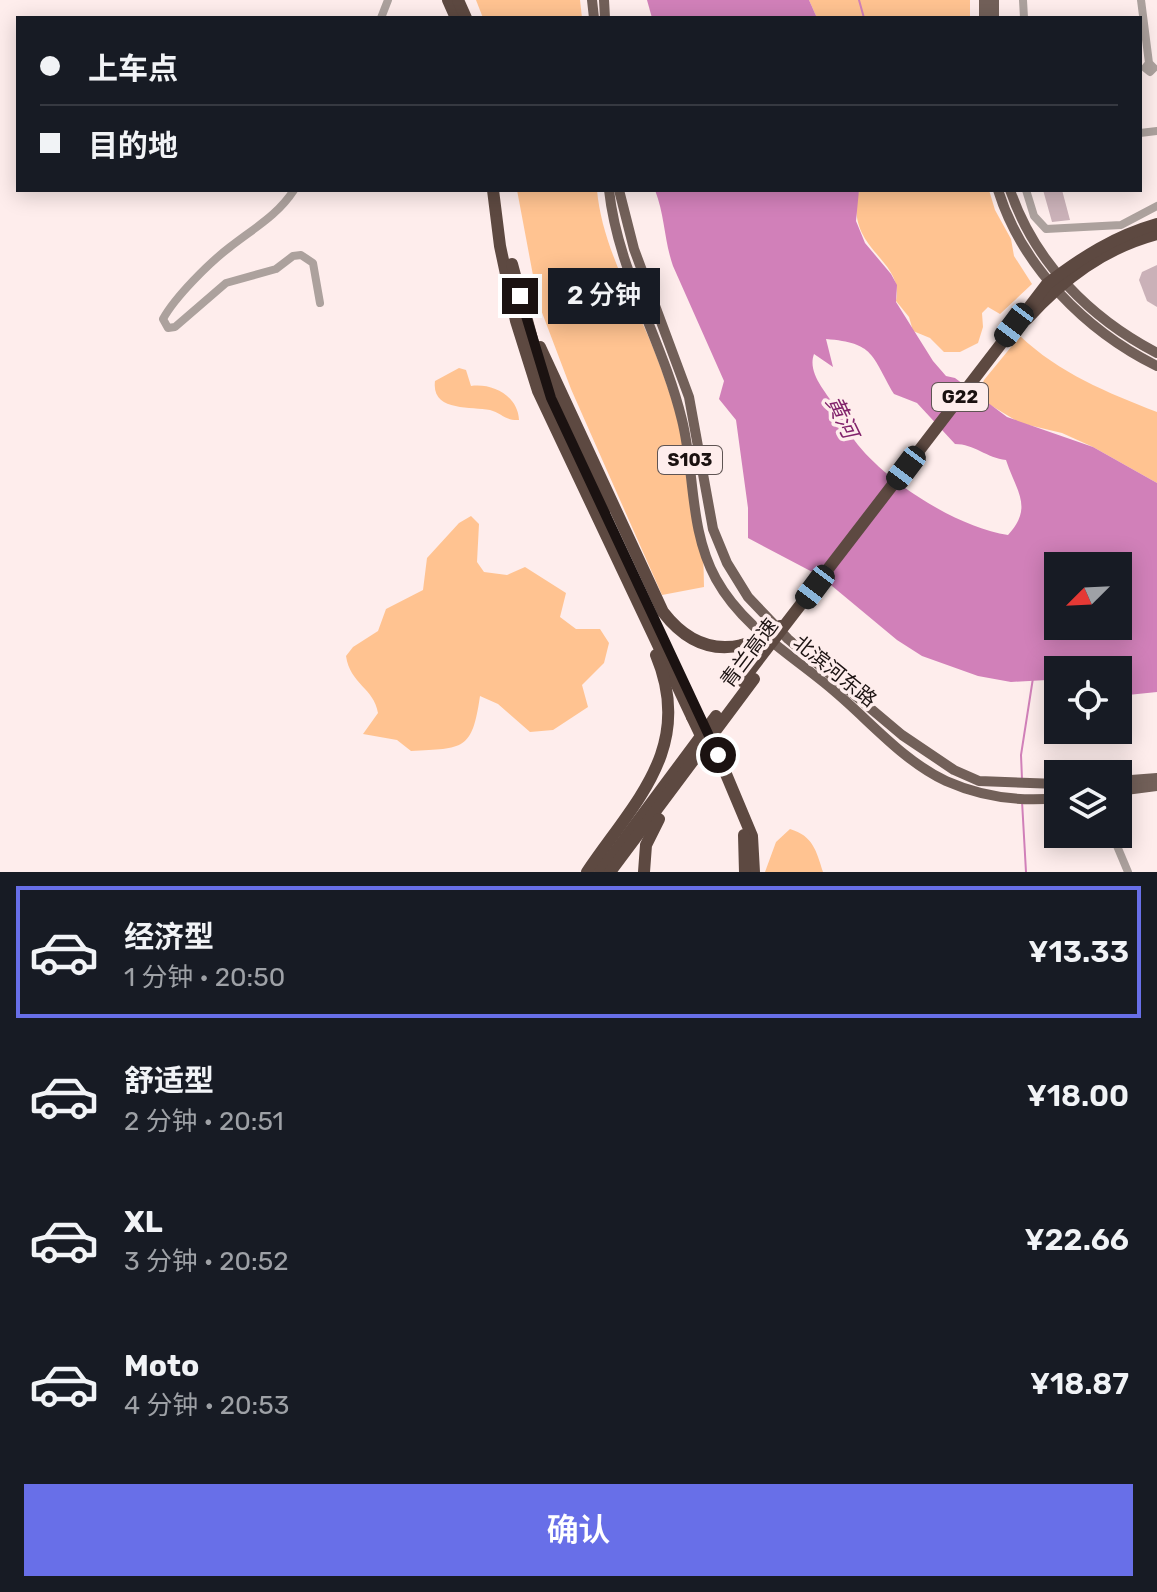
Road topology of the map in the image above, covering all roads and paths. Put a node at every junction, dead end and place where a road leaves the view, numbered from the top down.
1 (380, 0) edge
2 (388, 0) edge
3 (1141, 0) edge
4 (382, 16) edge
5 (1149, 68) edge
6 (292, 192) edge
7 (493, 192) edge
8 (501, 192) edge
9 (609, 192) edge
10 (620, 192) edge
11 (999, 192) edge
12 (1011, 192) edge
13 (1027, 192) edge
14 (1157, 206) edge
15 (1157, 224) edge
16 (1157, 234) edge
17 (520, 296) junction
18 (320, 303) dead end
19 (1157, 353) edge
20 (1157, 366) edge
21 (598, 519) junction
22 (797, 611) junction
23 (748, 680) junction
24 (695, 716) junction
25 (698, 754) junction
26 (715, 757) junction
27 (1157, 778) edge
28 (1132, 780) edge
29 (1044, 784) edge
30 (1157, 786) edge
31 (1132, 789) edge
32 (1044, 800) edge
33 (1118, 848) edge
34 (587, 872) edge
35 (600, 872) edge
36 (610, 872) edge
37 (644, 872) edge
38 (745, 872) edge
39 (754, 872) edge
40 (1128, 872) edge

1 - 4 street
2 - 4 street
3 - 5 street
6 - 18 street
7 - 21 highway
8 - 17 highway
9 - 32 main road, 北滨河东路 / S103
10 - 29 main road, 北滨河东路 / S103
11 - 20 main road
12 - 19 main road
13 - 14 street
15 - 22 highway, 青兰高速 / G22, bridge
16 - 23 highway, 青兰高速 / G22, bridge
17 - 22 highway, bridge
17 - 24 highway
21 - 24 highway
21 - 34 highway
22 - 23 highway, bridge
23 - 25 highway, 青兰高速 / G22
23 - 35 highway
24 - 26 highway, bridge
25 - 36 highway
25 - 37 highway
26 - 38 highway
26 - 39 highway
27 - 28 main road
30 - 31 main road
33 - 40 street

